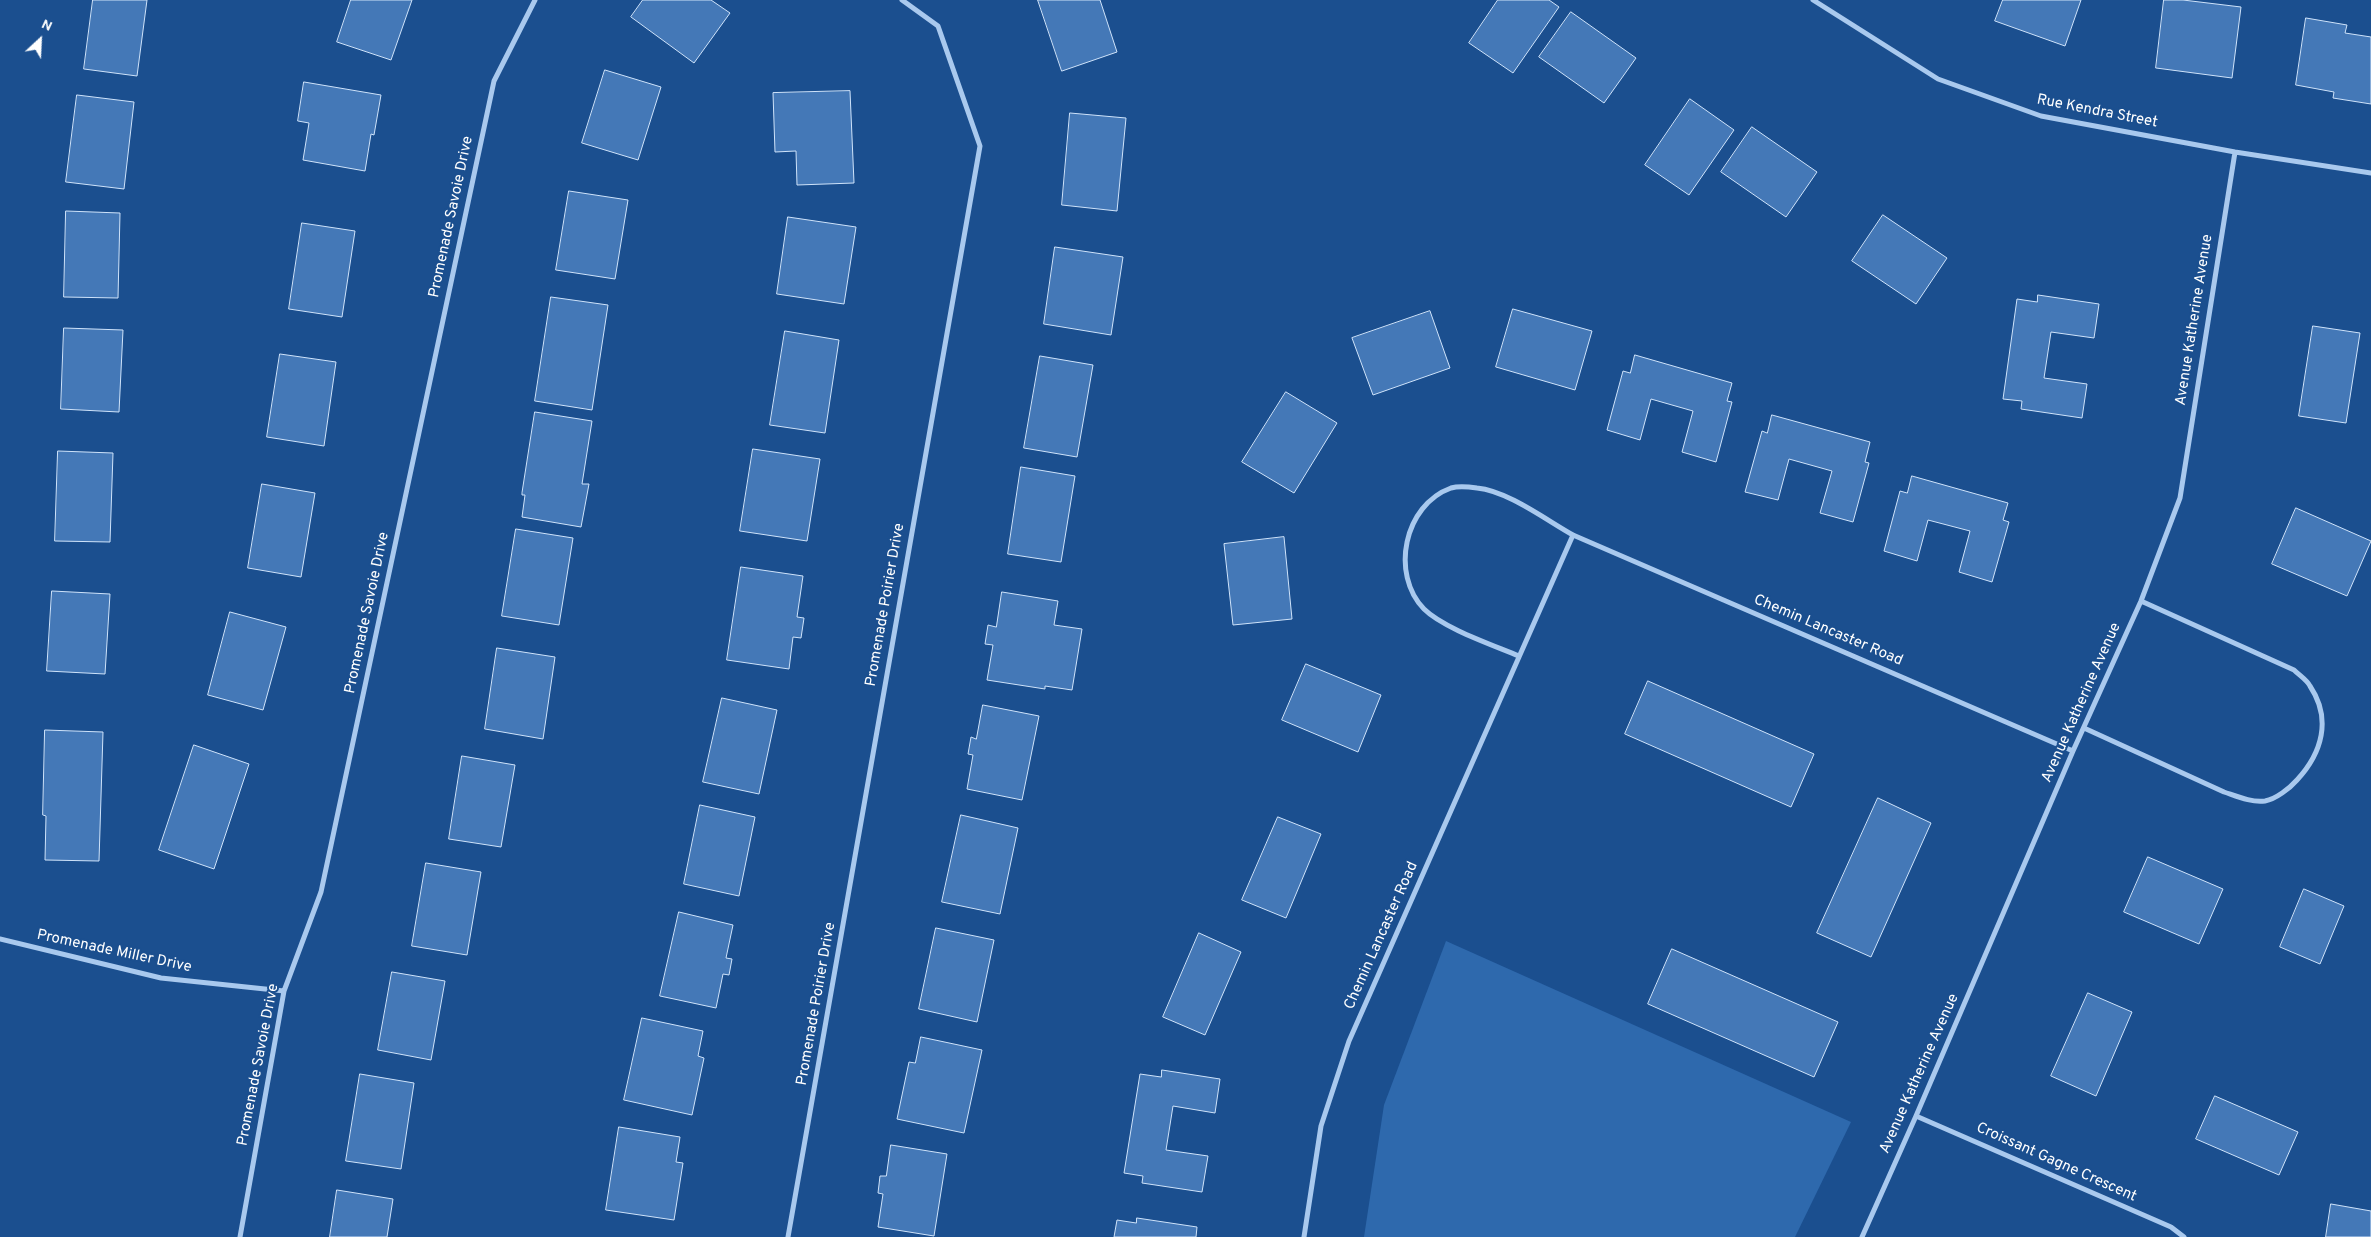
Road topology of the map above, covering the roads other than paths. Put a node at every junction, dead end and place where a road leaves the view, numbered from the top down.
1 (535, 0) edge
2 (902, 0) edge
3 (1813, 0) edge
4 (2235, 152) junction
5 (2371, 173) edge
6 (1572, 534) junction
7 (2141, 601) junction
8 (1519, 656) junction
9 (2084, 728) junction
10 (2073, 750) junction
11 (0, 939) edge
12 (284, 991) junction
13 (1916, 1116) junction
14 (240, 1237) edge
15 (788, 1237) edge
16 (1304, 1237) edge
17 (1862, 1237) edge
18 (2184, 1237) edge

1 - 12 street, Promenade Savoie Drive
2 - 15 street, Promenade Poirier Drive
3 - 4 street, Rue Kendra Street
4 - 5 street, Rue Kendra Street
4 - 7 street, Avenue Katherine Avenue
6 - 8 street, Chemin Lancaster Road
6 - 8 street, Chemin Lancaster Road
6 - 10 street, Chemin Lancaster Road
7 - 9 street, Avenue Katherine Avenue
7 - 9 street
8 - 16 street, Chemin Lancaster Road
9 - 10 street, Avenue Katherine Avenue
10 - 13 street, Avenue Katherine Avenue
11 - 12 street, Promenade Miller Drive
12 - 14 street, Promenade Savoie Drive
13 - 17 street, Avenue Katherine Avenue
13 - 18 street, Croissant Gagne Crescent

